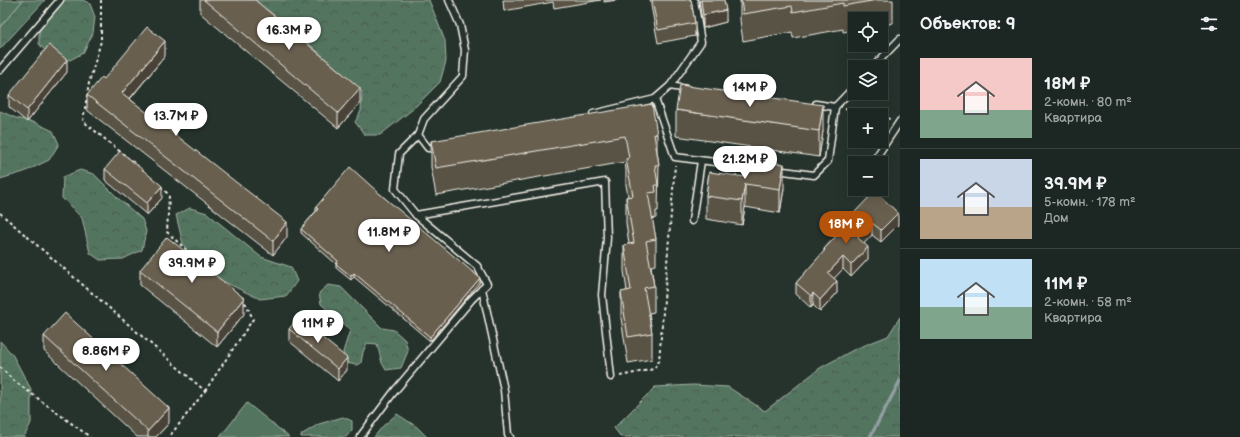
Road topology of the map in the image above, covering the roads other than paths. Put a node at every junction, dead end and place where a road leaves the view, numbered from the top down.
1 (60, 0) edge
2 (449, 0) edge
3 (694, 0) edge
4 (900, 39) edge
5 (880, 60) edge
6 (0, 70) edge
7 (670, 86) junction
8 (694, 89) edge
9 (848, 93) edge
10 (655, 99) junction
11 (812, 104) edge
12 (835, 107) junction
13 (587, 116) edge
14 (900, 120) edge
15 (418, 135) junction
16 (444, 150) edge
17 (877, 156) edge
18 (701, 160) junction
19 (761, 168) edge
20 (769, 169) edge
21 (416, 215) junction
22 (692, 220) dead end
23 (482, 289) junction
24 (611, 378) road end
25 (360, 437) edge
26 (510, 437) edge

1 - 6 lane
2 - 15 lane
3 - 7 lane
4 - 5 lane
7 - 8 lane
7 - 10 lane
9 - 12 lane
10 - 13 lane
10 - 18 lane
11 - 12 lane
12 - 20 lane
14 - 17 lane
15 - 16 lane
15 - 21 lane
18 - 19 lane
18 - 22 lane
21 - 23 lane
21 - 24 lane
23 - 25 lane
23 - 26 lane

